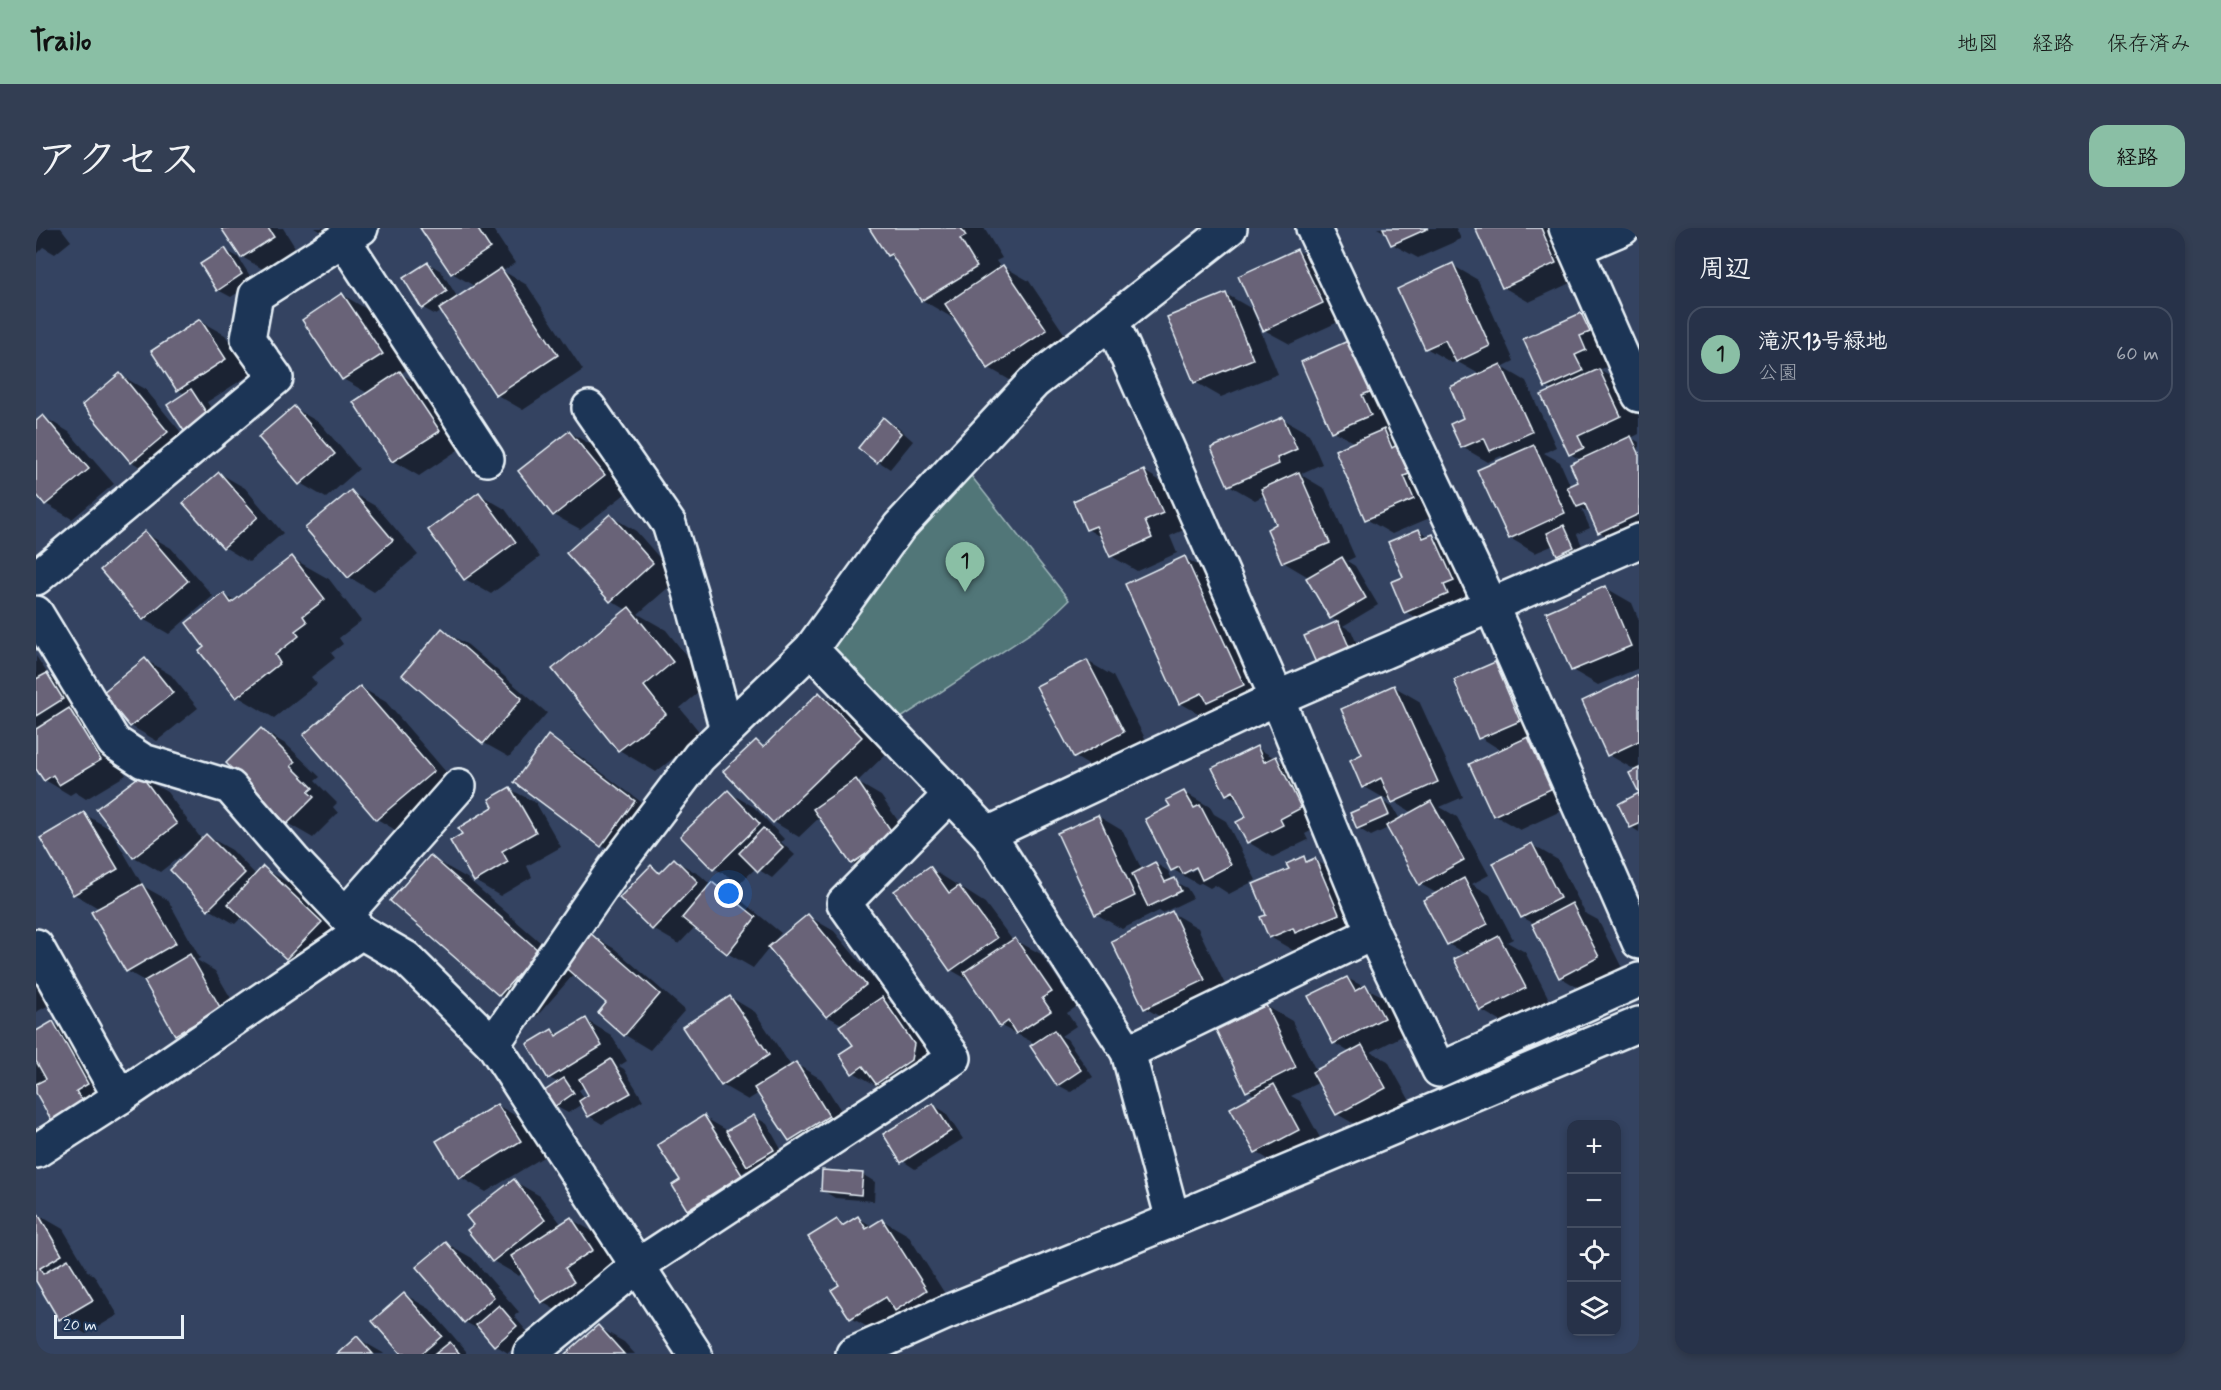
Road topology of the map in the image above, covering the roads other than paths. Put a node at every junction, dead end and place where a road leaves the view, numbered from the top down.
1 (1230, 228) edge
2 (1313, 228) edge
3 (1623, 228) edge
4 (352, 234) edge
5 (1571, 238) edge
6 (1112, 322) junction
7 (1639, 395) edge
8 (589, 408) dead end
9 (487, 459) dead end
10 (1639, 541) edge
11 (36, 578) edge
12 (1491, 605) junction
13 (36, 613) edge
14 (811, 649) junction
15 (1277, 698) junction
16 (727, 730) junction
17 (459, 786) dead end
18 (951, 794) junction
19 (988, 834) junction
20 (353, 924) junction
21 (1373, 933) junction
22 (1639, 942) edge
23 (36, 946) edge
24 (1639, 980) edge
25 (1639, 1024) edge
26 (493, 1044) junction
27 (1128, 1052) junction
28 (120, 1097) junction
29 (36, 1151) edge
30 (1173, 1220) junction
31 (637, 1266) junction
32 (530, 1354) edge
33 (695, 1354) edge
34 (853, 1354) edge

1 - 6 street
2 - 12 street
3 - 5 street
4 - 9 street
4 - 11 street
5 - 7 street
6 - 14 street
6 - 15 street
8 - 16 street
10 - 12 street
12 - 15 street
12 - 22 street
13 - 20 street
14 - 16 street
14 - 18 street
15 - 19 street
15 - 21 street
16 - 26 street
17 - 20 street
18 - 19 street
18 - 31 street
19 - 27 street
20 - 26 street
20 - 28 street
21 - 24 street
21 - 27 street
23 - 28 street
25 - 30 street
26 - 31 street
27 - 30 street
28 - 29 street
30 - 34 street
31 - 32 street
31 - 33 street

